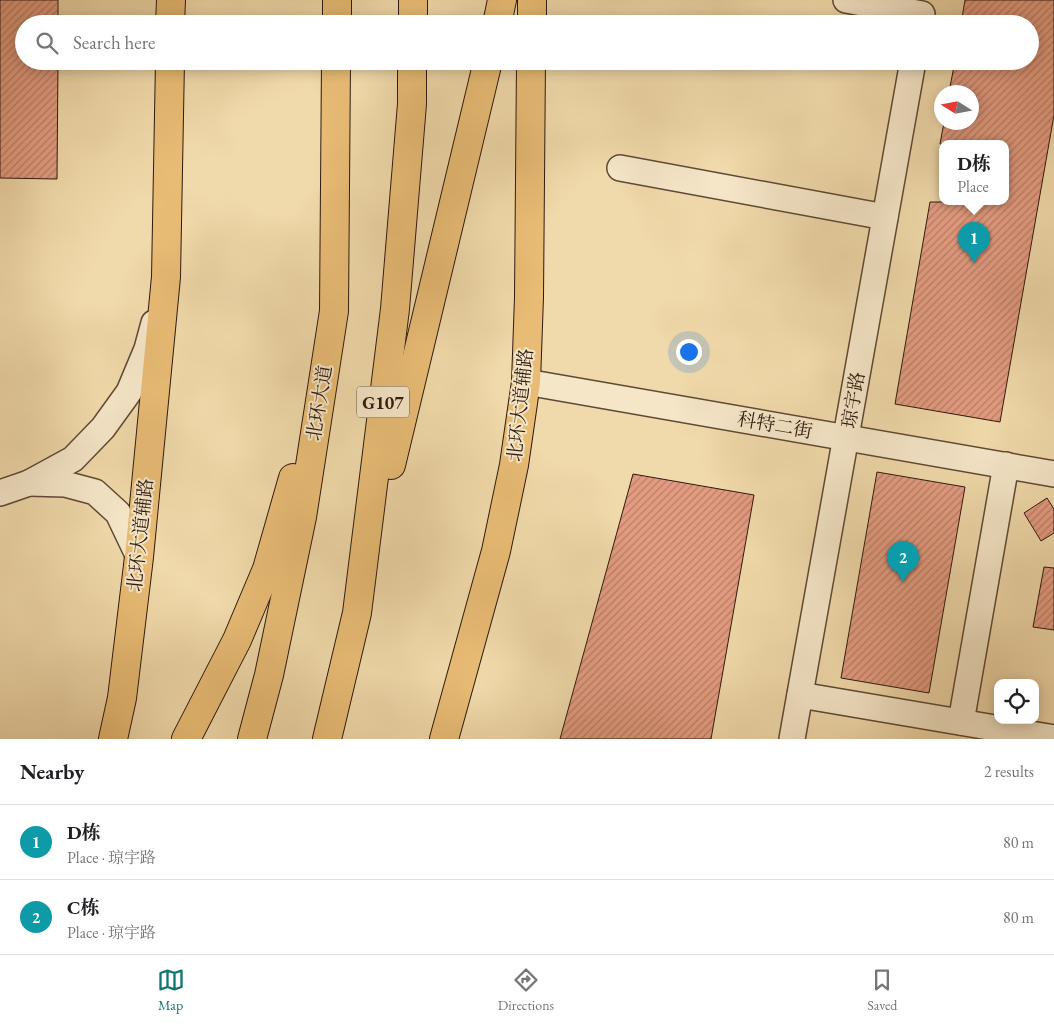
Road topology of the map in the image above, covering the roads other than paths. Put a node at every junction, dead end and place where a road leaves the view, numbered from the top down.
1 (171, 0) edge
2 (337, 0) edge
3 (413, 0) edge
4 (502, 0) edge
5 (532, 0) edge
6 (846, 0) edge
7 (922, 12) edge
8 (170, 15) edge
9 (337, 15) edge
10 (413, 15) edge
11 (498, 15) edge
12 (532, 15) edge
13 (170, 70) edge
14 (336, 70) edge
15 (412, 70) edge
16 (486, 70) edge
17 (532, 70) edge
18 (911, 70) edge
19 (620, 168) dead end
20 (885, 217) junction
21 (166, 277) junction
22 (334, 312) junction
23 (526, 382) junction
24 (846, 438) junction
25 (1006, 465) junction
26 (1054, 474) edge
27 (29, 483) junction
28 (0, 494) edge
29 (138, 557) junction
30 (357, 613) junction
31 (800, 695) junction
32 (961, 722) junction
33 (1054, 738) edge
34 (113, 739) edge
35 (186, 739) edge
36 (252, 739) edge
37 (327, 739) edge
38 (444, 739) edge
39 (792, 739) edge

1 - 8 main road
2 - 9 main road
3 - 10 main road
4 - 11 main road
5 - 12 main road
6 - 7 street
13 - 21 main road, 北环大道辅路
14 - 22 main road, 北环大道
15 - 30 main road, G107
16 - 30 main road
17 - 23 main road, 北环大道辅路
18 - 20 street, 琼宇路
19 - 20 street
20 - 24 street, 琼宇路
21 - 27 street
21 - 29 main road, 北环大道辅路
22 - 35 main road
22 - 36 main road, 北环大道
23 - 24 street, 科特二街
23 - 38 main road, 北环大道辅路
24 - 25 street, 科特二街
24 - 31 street, 琼宇路
25 - 26 street, 科特二街
25 - 32 street
27 - 28 street
27 - 29 street
29 - 34 main road, 北环大道辅路
30 - 37 main road, G107
31 - 32 street
31 - 39 street, 琼宇路
32 - 33 street

